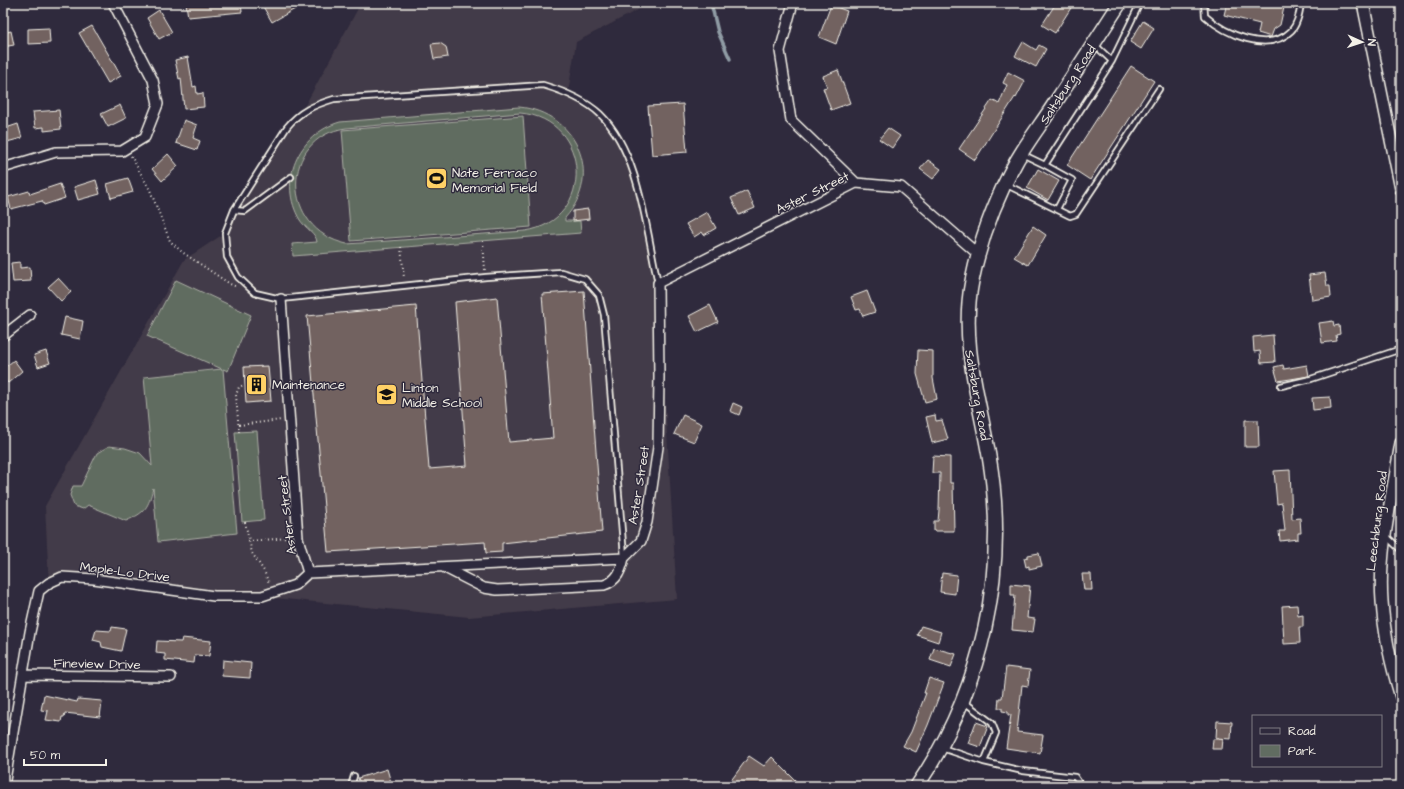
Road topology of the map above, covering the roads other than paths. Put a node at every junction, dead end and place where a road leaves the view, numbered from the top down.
1 (114, 3) edge
2 (793, 3) edge
3 (1120, 3) edge
4 (1140, 3) edge
5 (1204, 3) edge
6 (1301, 3) edge
7 (1363, 3) edge
8 (1093, 44) junction
9 (1112, 61) junction
10 (1160, 89) dead end
11 (1021, 154) junction
12 (1045, 166) junction
13 (3, 168) edge
14 (291, 176) dead end
15 (856, 183) junction
16 (1005, 184) junction
17 (1401, 189) edge
18 (1057, 209) junction
19 (234, 210) junction
20 (979, 255) junction
21 (658, 283) junction
22 (281, 298) junction
23 (30, 316) dead end
24 (3, 336) edge
25 (1401, 349) edge
26 (1281, 386) dead end
27 (1401, 443) edge
28 (1386, 536) junction
29 (1401, 550) edge
30 (624, 558) junction
31 (442, 567) junction
32 (308, 573) junction
33 (23, 675) junction
34 (171, 677) dead end
35 (1398, 677) edge
36 (1401, 697) edge
37 (963, 701) junction
38 (941, 747) junction
39 (984, 762) junction
40 (354, 776) dead end
41 (4, 786) edge
42 (350, 786) edge
43 (916, 786) edge
44 (1081, 786) edge

1 - 13 street
2 - 15 street
3 - 8 main road, Saltsburg Road
4 - 9 lane
5 - 6 lane
7 - 17 street
8 - 9 lane
8 - 11 main road, Saltsburg Road
9 - 12 lane
10 - 18 lane
11 - 12 lane
11 - 16 main road, Saltsburg Road
12 - 18 lane
14 - 19 lane
15 - 20 street, Aster Street
15 - 21 street, Aster Street
16 - 18 lane
16 - 20 main road, Saltsburg Road
19 - 21 lane
19 - 22 lane
20 - 37 main road, Saltsburg Road
21 - 30 street, Aster Street
22 - 30 lane
22 - 32 street, Aster Street
23 - 24 street
25 - 26 lane
27 - 28 street, Leechburg Road
28 - 29 lane
28 - 35 street, Leechburg Road
30 - 31 street
30 - 31 street
31 - 32 street
32 - 33 street, Maple-Lo Drive
33 - 34 street, Fineview Drive
33 - 41 street, Maple-Lo Drive
35 - 36 street, Leechburg Road
37 - 38 main road, Saltsburg Road
37 - 39 lane
38 - 39 lane
38 - 43 main road, Saltsburg Road
39 - 44 lane
40 - 42 lane

